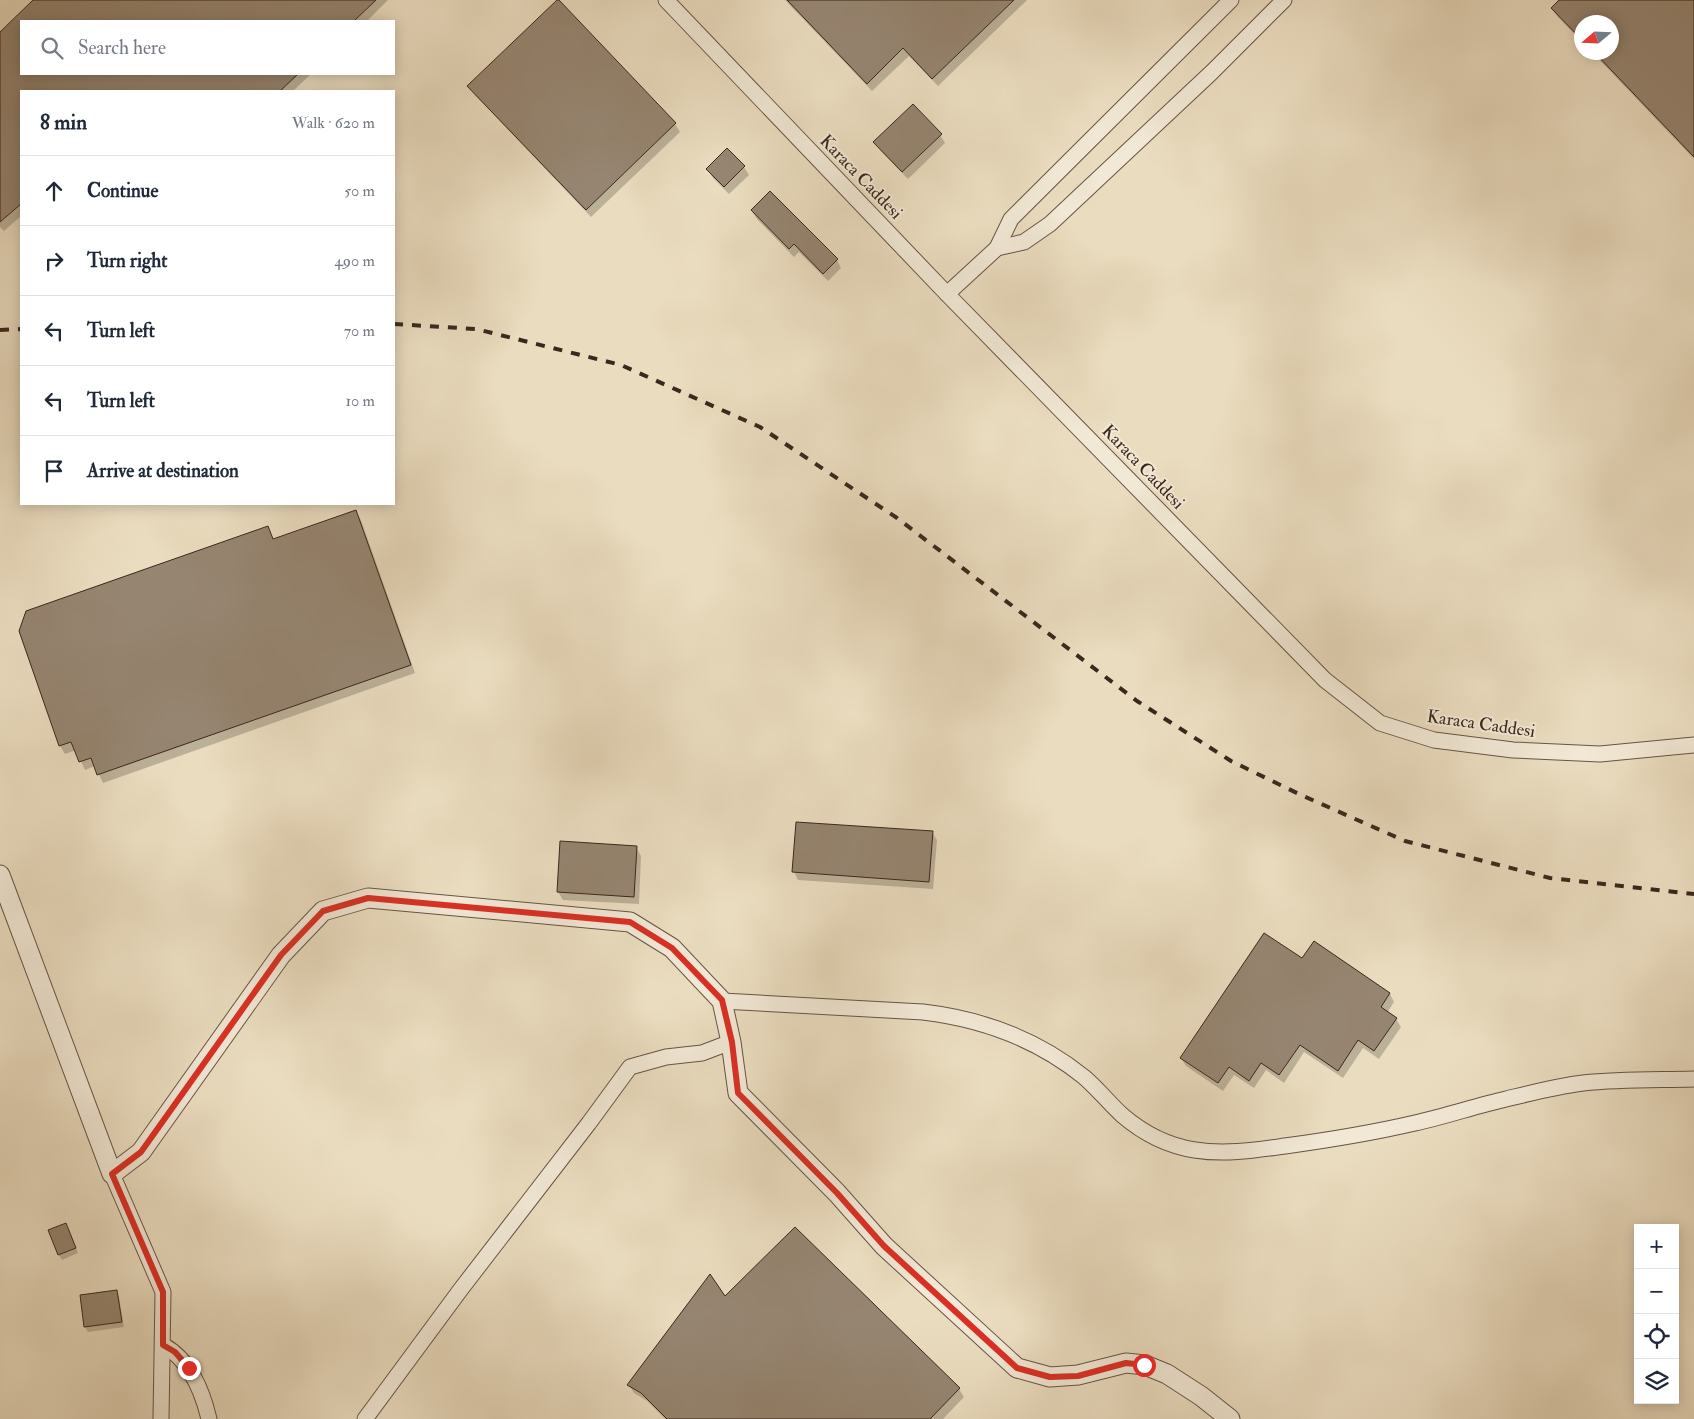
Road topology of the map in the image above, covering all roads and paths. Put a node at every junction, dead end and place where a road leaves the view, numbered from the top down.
1 (666, 0) edge
2 (1231, 0) edge
3 (1284, 0) edge
4 (997, 248) junction
5 (947, 294) junction
6 (1694, 745) edge
7 (0, 875) edge
8 (722, 1000) junction
9 (732, 1042) junction
10 (1694, 1079) edge
11 (112, 1174) junction
12 (163, 1345) junction
13 (161, 1419) edge
14 (209, 1419) edge
15 (365, 1419) edge
16 (1230, 1419) edge

1 - 5 street, Karaca Caddesi
2 - 4 street
3 - 4 street
4 - 5 street
5 - 6 street, Karaca Caddesi
7 - 11 street
8 - 9 street
8 - 10 street
8 - 11 street
9 - 15 street
9 - 16 street
11 - 12 street
12 - 13 street
12 - 14 street

